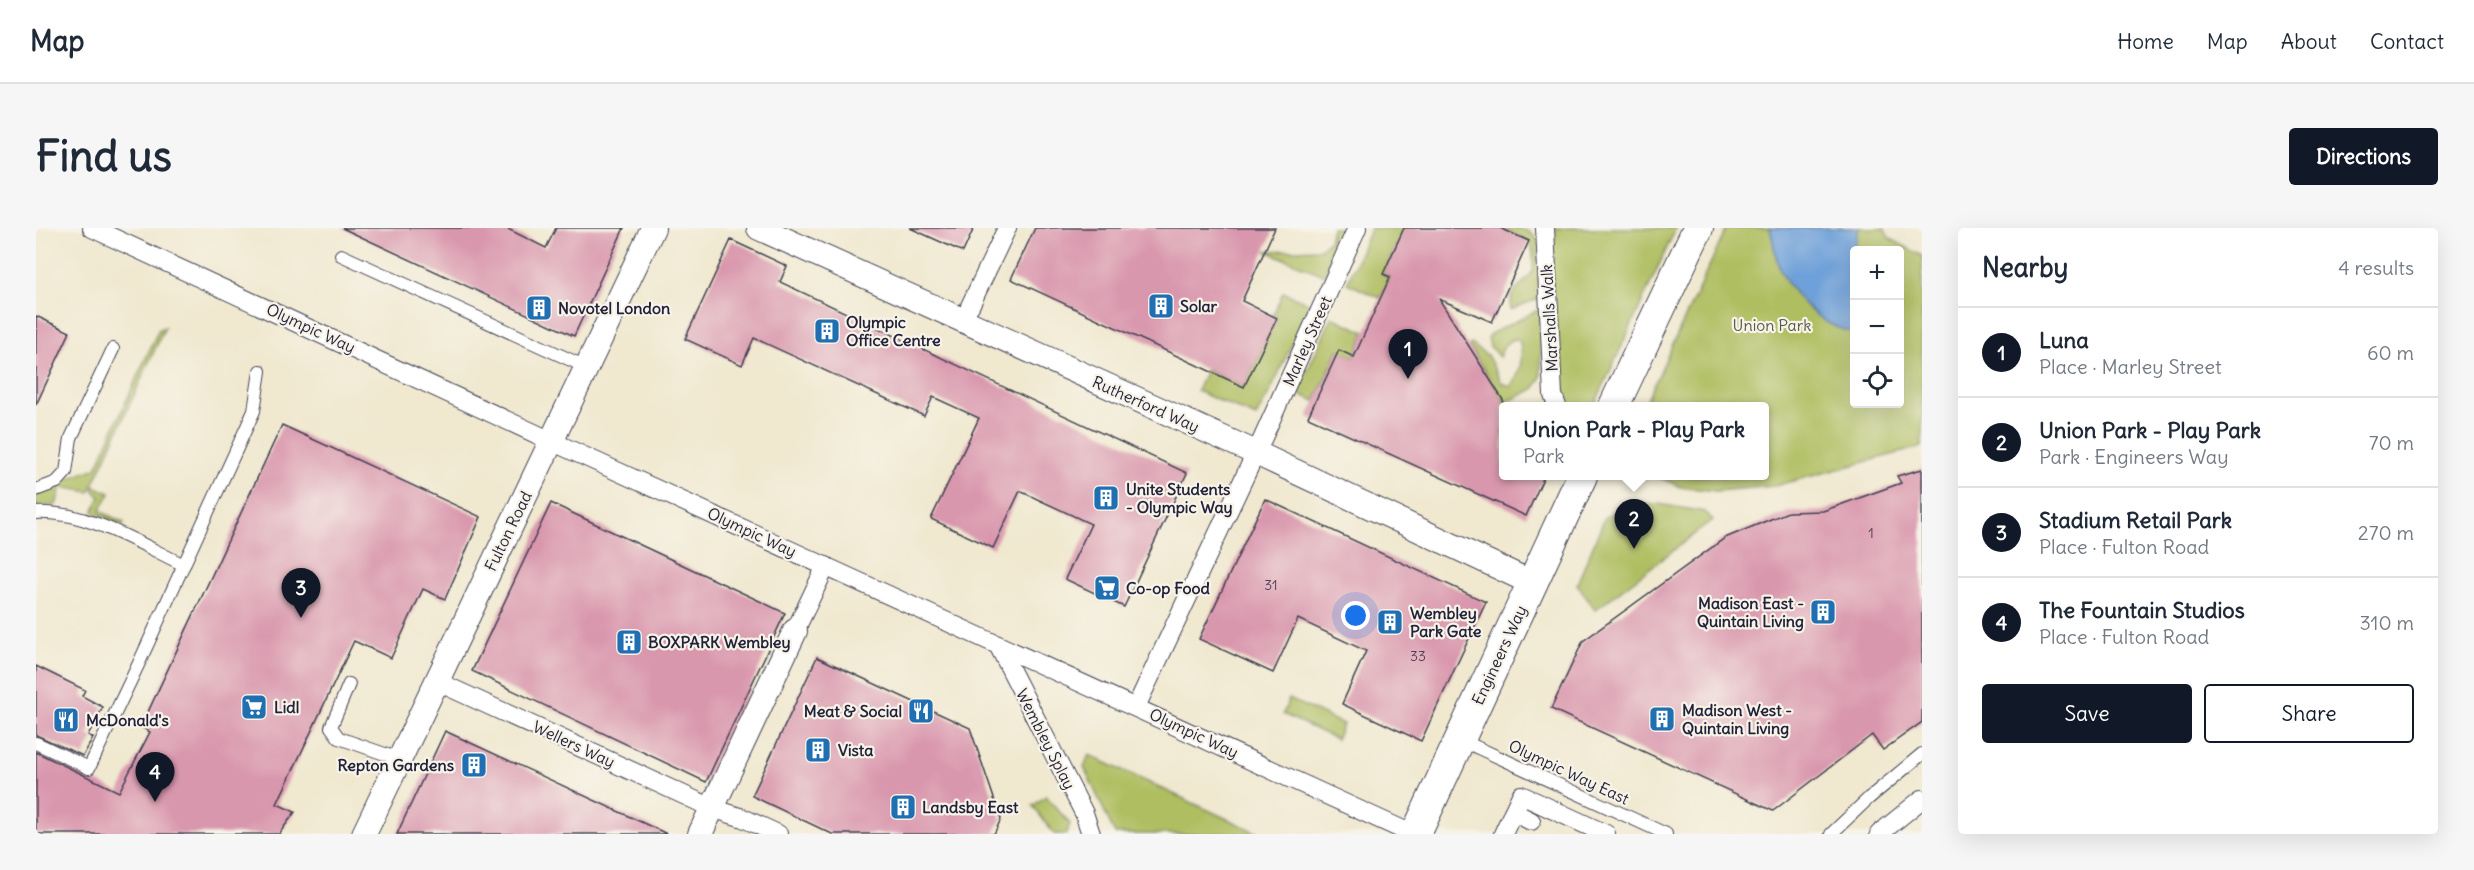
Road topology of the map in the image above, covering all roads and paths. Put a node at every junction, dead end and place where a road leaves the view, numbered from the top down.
1 (92, 228) edge
2 (653, 228) edge
3 (759, 228) edge
4 (1007, 228) edge
5 (1357, 228) edge
6 (1545, 228) edge
7 (1698, 228) edge
8 (340, 255) dead end
9 (970, 306) dead end
10 (113, 349) dead end
11 (586, 368) junction
12 (260, 371) dead end
13 (1556, 402) edge
14 (1616, 402) edge
15 (552, 441) junction
16 (1256, 453) junction
17 (1580, 480) edge
18 (36, 490) edge
19 (36, 513) edge
20 (184, 565) junction
21 (826, 566) junction
22 (1532, 583) junction
23 (795, 631) joint
24 (998, 645) junction
25 (436, 681) junction
26 (348, 684) dead end
27 (1136, 707) junction
28 (1460, 739) junction
29 (36, 743) edge
30 (1922, 754) edge
31 (399, 759) junction
32 (1922, 799) edge
33 (712, 808) junction
34 (1515, 826) edge
35 (364, 834) edge
36 (700, 834) edge
37 (778, 834) edge
38 (1091, 834) edge
39 (1414, 834) edge
40 (1606, 834) edge
41 (1666, 834) edge
42 (1831, 834) edge
43 (1878, 834) edge

1 - 15 street, Olympic Way
2 - 11 street, Fulton Road
3 - 16 street, Rutherford Way
4 - 9 street
5 - 16 street, Marley Street
6 - 13 street, Marshalls Walk
7 - 14 street
8 - 11 lane
10 - 18 lane
11 - 15 street, Fulton Road
12 - 20 lane
15 - 21 street, Olympic Way
15 - 25 street, Fulton Road
16 - 22 street, Rutherford Way
16 - 27 street, Marley Street
17 - 22 street, Engineers Way
19 - 20 lane
20 - 29 lane
21 - 23 street
21 - 24 street, Olympic Way
22 - 28 street, Engineers Way
23 - 33 street
24 - 27 street, Olympic Way
24 - 38 street, Wembley Splay
25 - 31 street, Fulton Road
25 - 33 street, Wellers Way
26 - 31 lane
27 - 39 street, Olympic Way
28 - 39 street, Engineers Way
28 - 41 lane, Olympic Way East
30 - 42 lane
31 - 35 street, Fulton Road
32 - 43 street
33 - 36 street
33 - 37 street, Wellers Way
34 - 40 street

